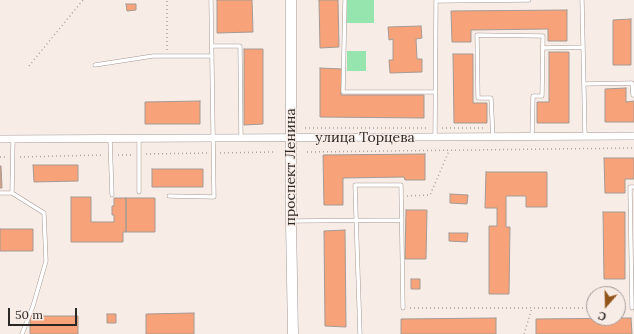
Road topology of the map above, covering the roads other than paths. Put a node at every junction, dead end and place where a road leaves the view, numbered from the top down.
1 (211, 0) edge
2 (291, 0) edge
3 (345, 0) edge
4 (502, 0) edge
5 (529, 0) edge
6 (582, 0) edge
7 (212, 46) junction
8 (583, 47) junction
9 (542, 48) junction
10 (212, 56) junction
11 (94, 65) dead end
12 (584, 84) junction
13 (435, 92) junction
14 (634, 95) edge
15 (584, 136) junction
16 (634, 136) edge
17 (435, 137) junction
18 (493, 137) junction
19 (532, 137) junction
20 (212, 138) junction
21 (241, 138) junction
22 (291, 138) junction
23 (0, 139) edge
24 (13, 139) junction
25 (110, 139) junction
26 (138, 139) junction
27 (634, 187) edge
28 (139, 192) dead end
29 (0, 193) edge
30 (12, 193) junction
31 (112, 195) dead end
32 (169, 196) dead end
33 (402, 220) junction
34 (291, 221) junction
35 (357, 221) junction
36 (403, 308) road end
37 (632, 308) dead end
38 (22, 334) edge
39 (293, 334) edge
40 (360, 334) edge

1 - 7 lane
2 - 22 main road, проспект Ленина
3 - 13 lane
4 - 5 lane
4 - 13 lane
6 - 8 lane
7 - 10 lane
7 - 21 lane
8 - 9 lane
8 - 12 lane
9 - 18 lane
9 - 19 lane
10 - 11 lane
10 - 20 lane
12 - 14 lane
12 - 15 lane
13 - 17 lane
15 - 16 street, улица Торцева
15 - 19 street, улица Торцева
17 - 18 street, улица Торцева
17 - 22 street, улица Торцева
18 - 19 street, улица Торцева
20 - 21 street, улица Торцева
20 - 26 street, улица Торцева
20 - 32 lane
21 - 22 street, улица Торцева
22 - 34 main road, проспект Ленина
23 - 24 street, улица Торцева
24 - 25 street, улица Торцева
24 - 30 lane
25 - 26 street, улица Торцева
25 - 31 lane
26 - 28 lane
27 - 37 lane
29 - 30 lane
30 - 38 lane
33 - 35 lane
33 - 35 lane
33 - 36 lane
34 - 35 lane
34 - 39 main road, проспект Ленина
35 - 40 lane

